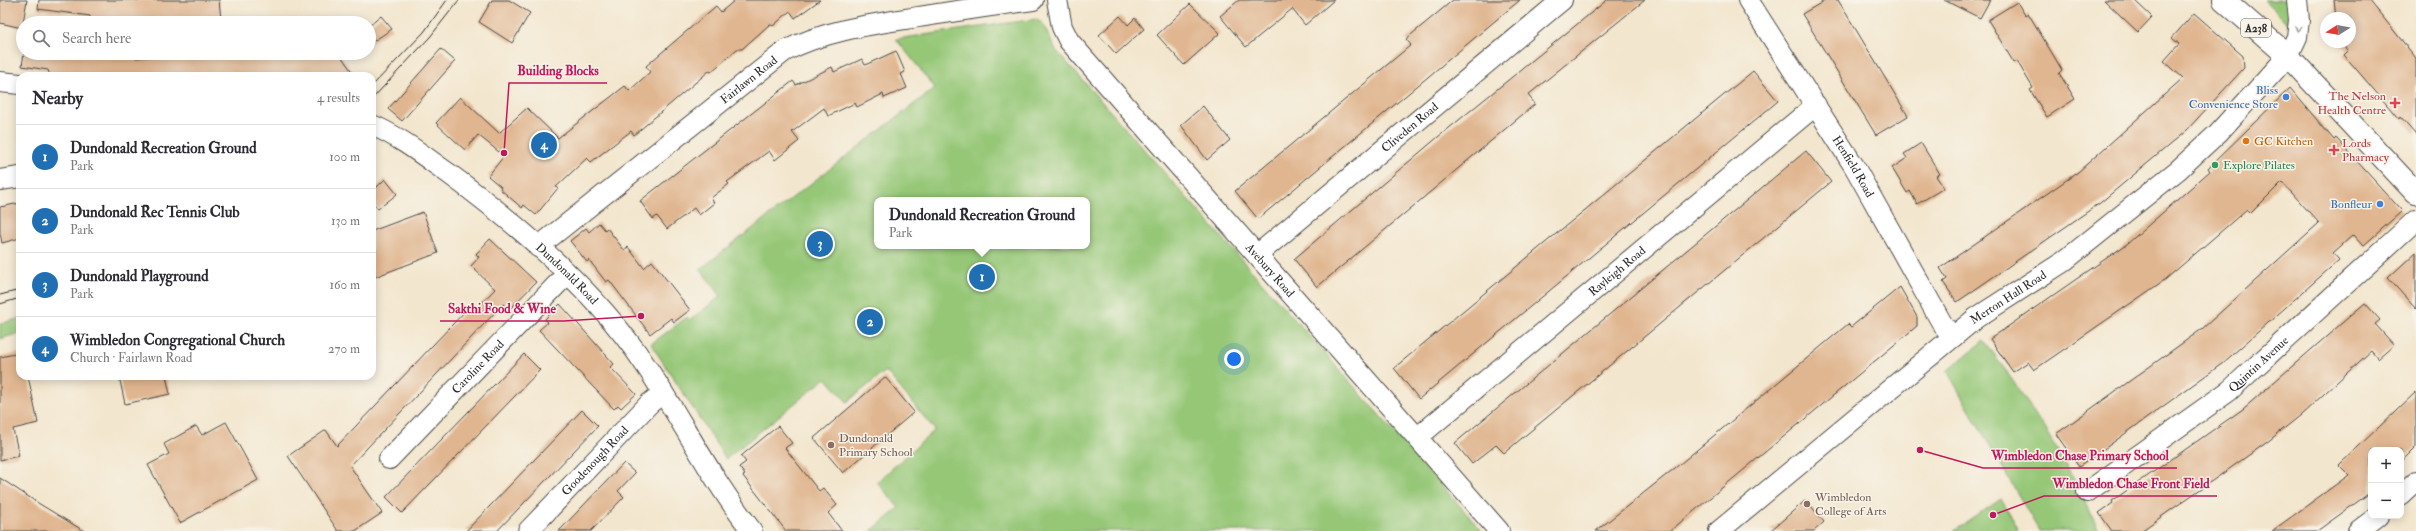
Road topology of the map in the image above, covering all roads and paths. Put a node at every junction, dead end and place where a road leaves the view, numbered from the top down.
1 (1034, 0) edge
2 (1057, 0) edge
3 (1562, 0) edge
4 (1748, 0) edge
5 (2224, 0) edge
6 (2297, 0) edge
7 (1002, 2) edge
8 (2288, 56) junction
9 (0, 82) edge
10 (16, 84) edge
11 (1816, 105) junction
12 (376, 127) edge
13 (16, 178) edge
14 (0, 180) edge
15 (2416, 193) edge
16 (2416, 220) edge
17 (538, 247) junction
18 (1257, 254) junction
19 (567, 274) junction
20 (1953, 337) junction
21 (663, 393) junction
22 (1418, 437) junction
23 (389, 459) dead end
24 (2416, 481) edge
25 (2087, 492) dead end
26 (2404, 492) edge
27 (2374, 519) edge
28 (746, 528) edge
29 (528, 531) edge
30 (1499, 531) edge
31 (1719, 531) edge
32 (2358, 531) edge

1 - 7 street, Fairlawn Road
2 - 18 street, Avebury Road
3 - 18 street, Cliveden Road
4 - 11 street, Henfield Road
5 - 8 main road, A238
6 -> 8 street, Merton Hall Road
7 - 17 street, Fairlawn Road
8 - 15 main road, A238
8 - 20 street, Merton Hall Road
9 - 10 street
11 - 20 street, Henfield Road
11 - 22 street, Rayleigh Road
12 - 17 street, Dundonald Road
13 - 14 street
16 - 25 street, Quintin Avenue
17 - 19 street, Dundonald Road
18 - 22 street, Avebury Road
19 - 21 street, Dundonald Road
19 - 23 street, Caroline Road
20 - 31 street, Merton Hall Road
21 - 28 street, Dundonald Road
21 - 29 street, Goodenough Road
22 - 30 street, Avebury Road
24 - 26 street
27 - 32 street

